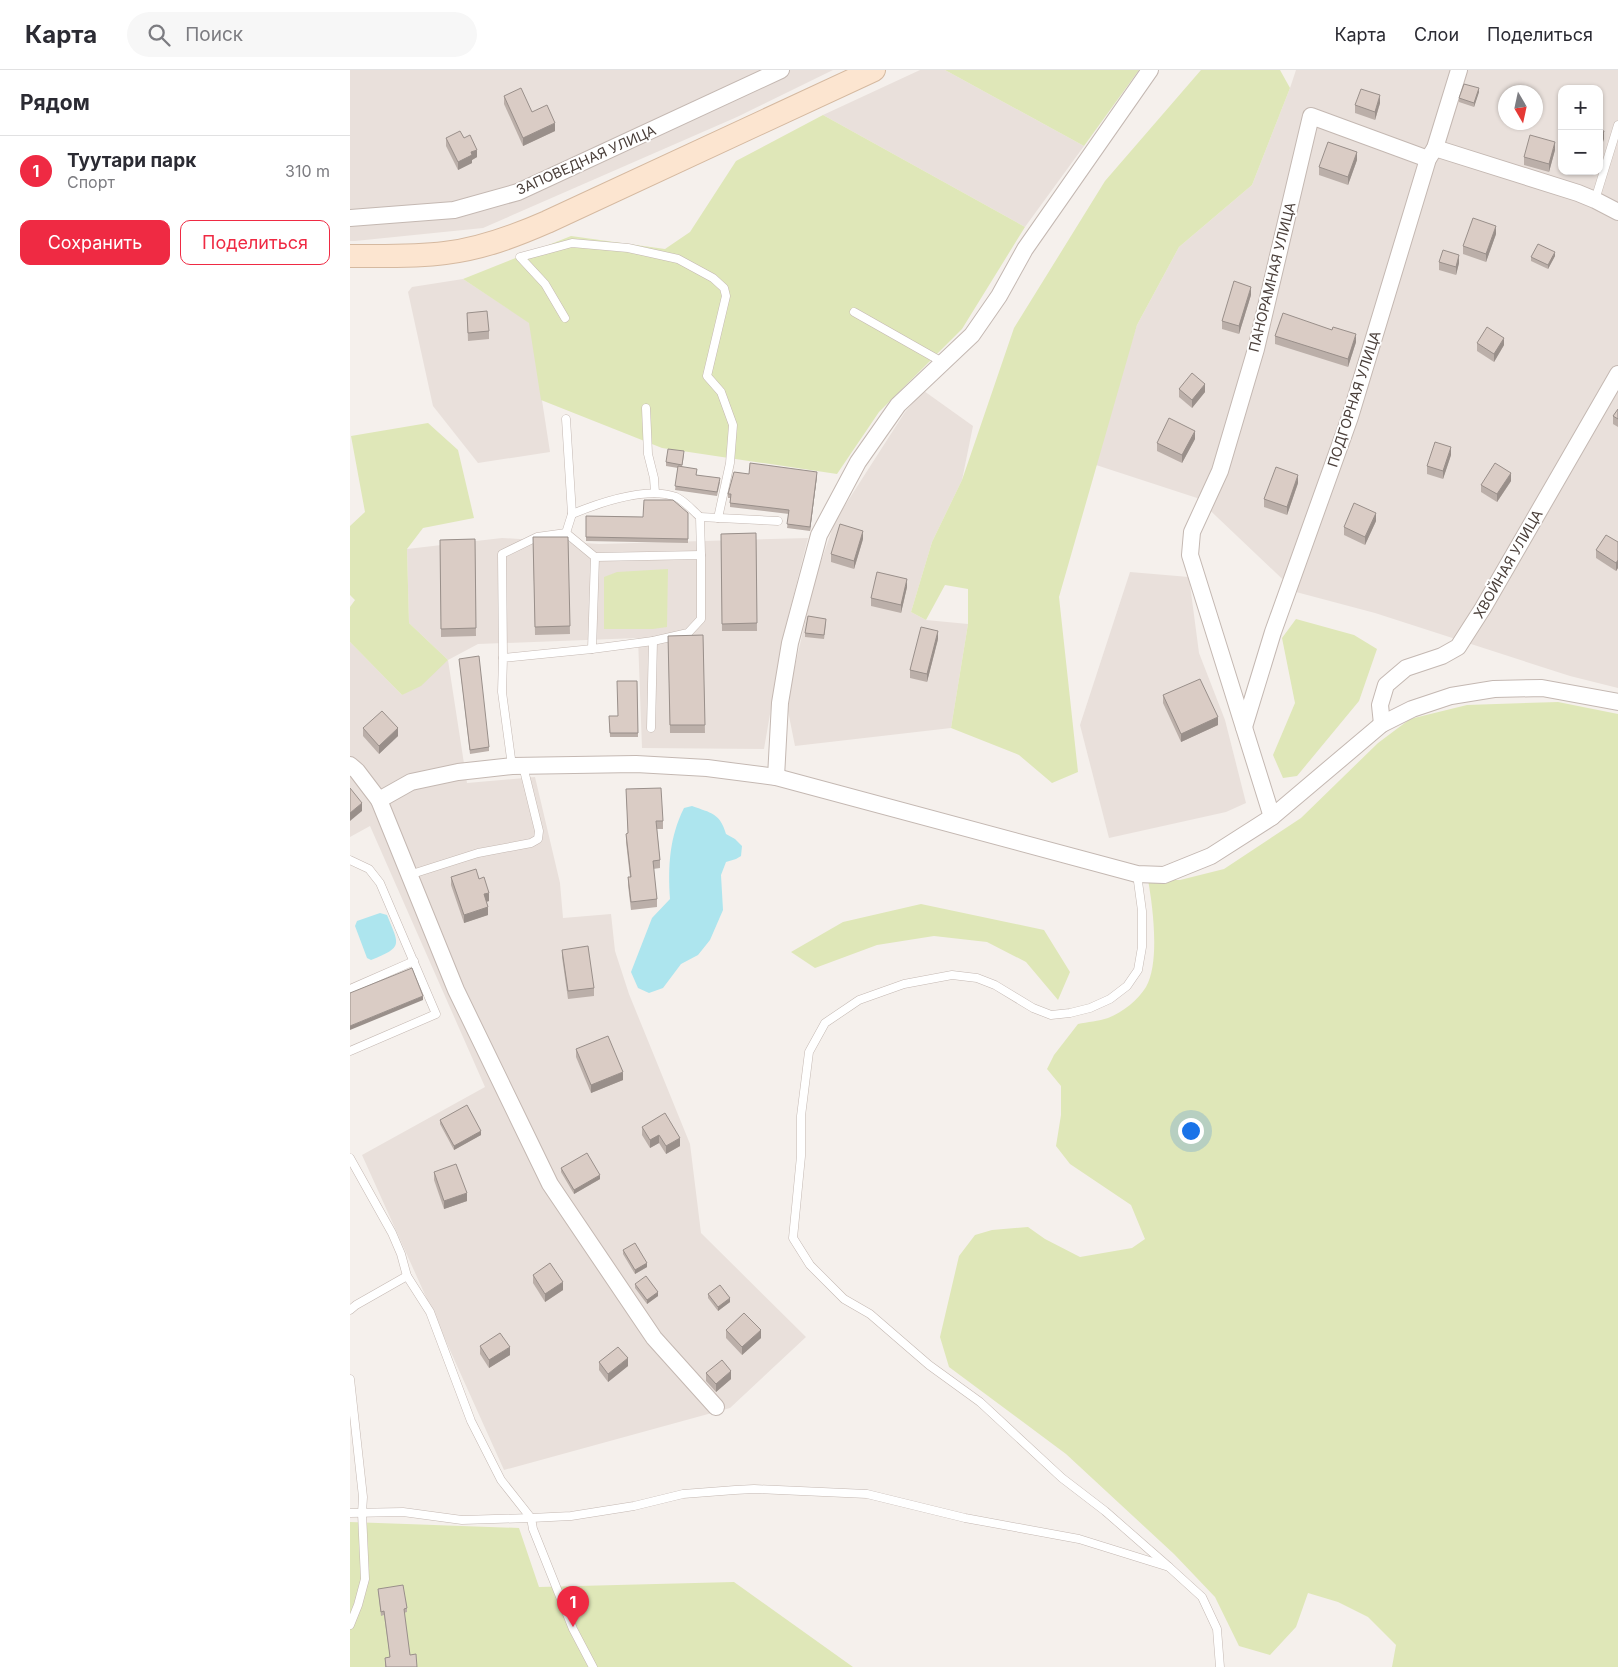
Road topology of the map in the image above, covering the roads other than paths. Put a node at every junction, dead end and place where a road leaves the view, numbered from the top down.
1 (781, 70) edge
2 (874, 70) edge
3 (1150, 70) edge
4 (1459, 70) edge
5 (1618, 125) edge
6 (1432, 153) junction
7 (1595, 200) junction
8 (1618, 212) edge
9 (350, 218) edge
10 (350, 256) edge
11 (854, 312) dead end
12 (565, 318) dead end
13 (944, 363) junction
14 (1618, 374) edge
15 (646, 408) dead end
16 (566, 419) dead end
17 (655, 493) junction
18 (572, 514) junction
19 (700, 517) junction
20 (718, 518) junction
21 (778, 521) dead end
22 (566, 533) junction
23 (701, 555) junction
24 (595, 557) junction
25 (652, 641) junction
26 (592, 649) junction
27 (503, 658) junction
28 (1618, 702) edge
29 (1382, 724) junction
30 (1244, 727) junction
31 (651, 728) dead end
32 (350, 765) edge
33 (518, 766) junction
34 (776, 776) junction
35 (379, 800) junction
36 (1272, 817) junction
37 (350, 860) edge
38 (1137, 874) junction
39 (409, 875) junction
40 (414, 961) junction
41 (350, 989) edge
42 (350, 1052) edge
43 (350, 1158) edge
44 (407, 1276) junction
45 (350, 1310) edge
46 (350, 1379) edge
47 (716, 1407) dead end
48 (350, 1513) edge
49 (362, 1513) junction
50 (531, 1518) junction
51 (1169, 1567) junction
52 (350, 1625) edge
53 (593, 1667) edge
54 (1220, 1667) edge

1 - 9 street, ЗАПОВЕДНАЯ УЛИЦА
2 - 10 street
3 - 13 street
4 - 6 street, ПОДГОРНАЯ УЛИЦА
5 - 7 lane
6 - 7 street
6 - 30 street, ПОДГОРНАЯ УЛИЦА
6 - 30 street, ПАНОРАМНАЯ УЛИЦА
7 - 8 street
11 - 13 lane
12 - 20 lane
13 - 34 street
14 - 29 street, ХВОЙНАЯ УЛИЦА
15 - 17 lane
16 - 18 lane
17 - 18 lane
17 - 19 lane
18 - 22 lane
19 - 20 lane
19 - 23 lane
20 - 21 lane
22 - 24 lane
22 - 27 lane
23 - 24 lane
23 - 25 lane
24 - 26 lane
25 - 26 lane
25 - 31 lane
26 - 27 lane
27 - 33 lane
28 - 29 street
29 - 36 street
30 - 36 street
32 - 35 street
33 - 34 street
33 - 35 street
33 - 39 lane
34 - 38 street
35 - 39 street
36 - 38 street
37 - 40 lane
38 - 51 lane
39 - 47 street
40 - 41 lane
40 - 42 lane
43 - 44 lane
44 - 45 lane
44 - 50 lane
46 - 49 lane
48 - 49 lane
49 - 50 lane
49 - 52 lane
50 - 51 lane
50 - 53 lane
51 - 54 lane

